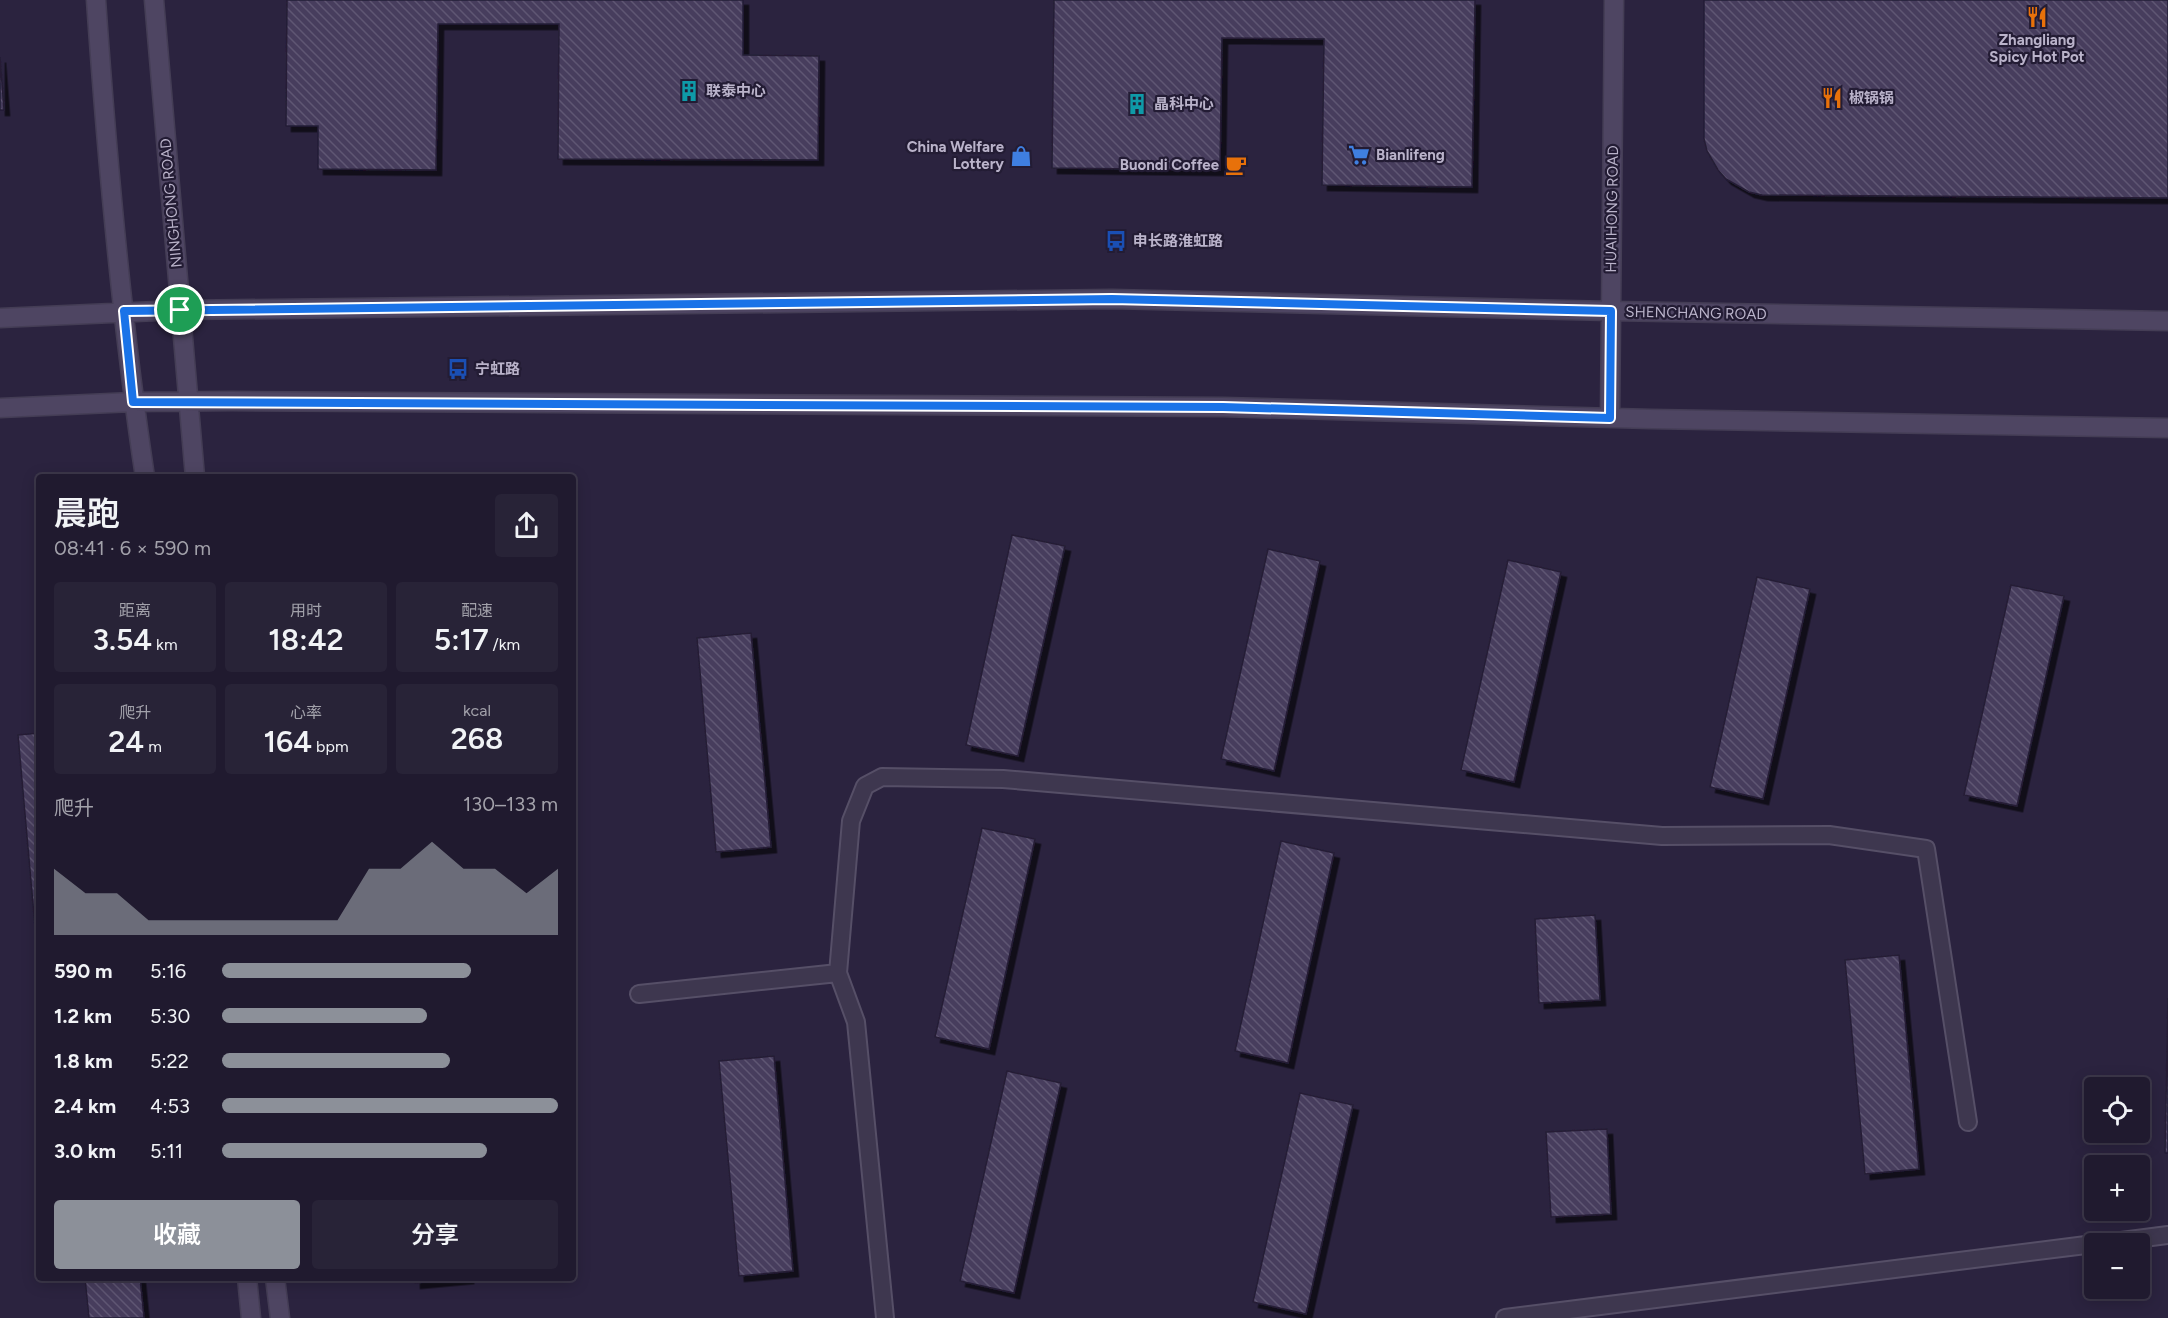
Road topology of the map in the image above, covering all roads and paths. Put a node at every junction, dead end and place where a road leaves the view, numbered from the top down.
1 (96, 0) edge
2 (154, 0) edge
3 (1614, 0) edge
4 (180, 310) junction
5 (124, 311) junction
6 (1611, 311) junction
7 (0, 318) edge
8 (2168, 321) edge
9 (188, 401) junction
10 (133, 402) junction
11 (0, 408) edge
12 (1610, 418) junction
13 (2168, 428) edge
14 (144, 474) edge
15 (195, 474) edge
16 (838, 973) junction
17 (639, 994) dead end
18 (1968, 1122) dead end
19 (2168, 1235) edge
20 (2150, 1237) edge
21 (2084, 1246) edge
22 (246, 1281) edge
23 (275, 1281) edge
24 (251, 1318) edge
25 (280, 1318) edge
26 (885, 1318) edge
27 (1505, 1318) edge

1 - 5 main road
2 - 4 main road, NINGHONG ROAD
3 - 6 main road, HUAIHONG ROAD
4 - 5 main road, SHENCHANG ROAD
4 - 6 main road, SHENCHANG ROAD
4 - 9 main road, NINGHONG ROAD
5 - 7 main road, SHENCHANG ROAD
5 - 10 main road
6 - 8 main road, SHENCHANG ROAD
6 - 12 main road, HUAIHONG ROAD
9 - 10 main road
9 - 12 main road
9 - 15 main road, NINGHONG ROAD
10 - 11 main road
10 - 14 main road
12 - 13 main road
16 - 17 lane
16 - 18 lane
16 - 26 lane
19 - 20 lane
21 - 27 lane
22 - 24 main road
23 - 25 main road

